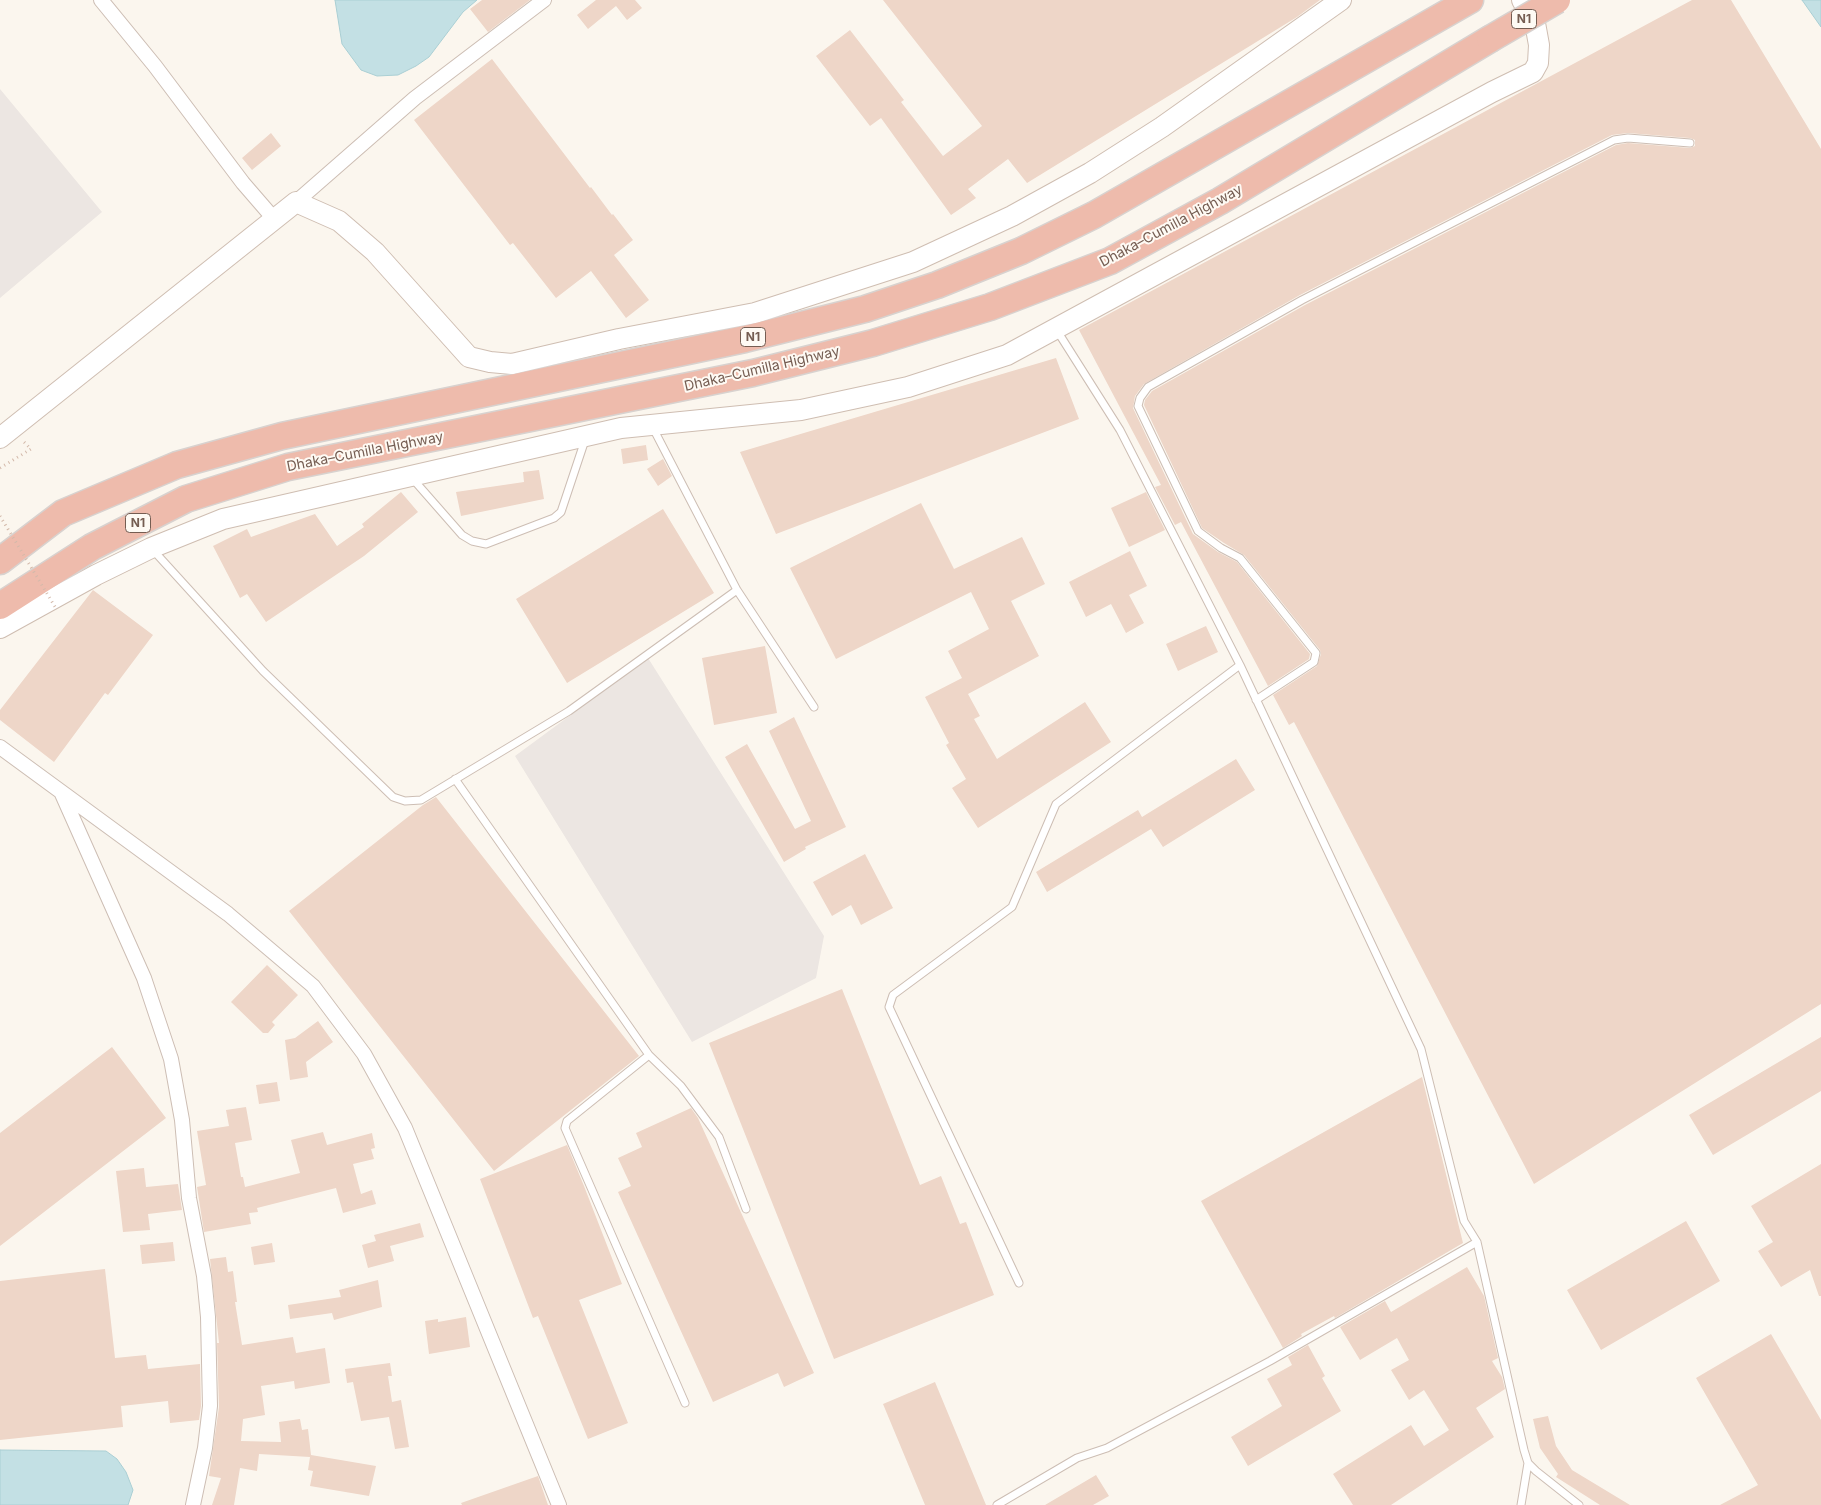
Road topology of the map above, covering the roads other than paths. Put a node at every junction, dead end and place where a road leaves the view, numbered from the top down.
1 (101, 0) edge
2 (544, 0) edge
3 (1341, 0) edge
4 (1522, 0) edge
5 (1557, 0) edge
6 (1469, 1) edge
7 (1690, 143) dead end
8 (296, 202) junction
9 (276, 220) junction
10 (1056, 329) junction
11 (651, 425) junction
12 (587, 435) junction
13 (0, 438) edge
14 (410, 475) junction
15 (63, 513) junction
16 (0, 542) edge
17 (151, 548) junction
18 (0, 561) edge
19 (737, 590) junction
20 (0, 606) edge
21 (0, 628) edge
22 (1240, 665) junction
23 (1256, 700) junction
24 (814, 707) dead end
25 (0, 747) edge
26 (455, 779) junction
27 (61, 794) junction
28 (649, 1055) junction
29 (746, 1209) dead end
30 (1477, 1242) junction
31 (1019, 1283) dead end
32 (685, 1402) dead end
33 (1528, 1462) junction
34 (194, 1505) edge
35 (559, 1505) edge
36 (997, 1505) edge
37 (1521, 1505) edge
38 (1579, 1505) edge

1 - 9 street
2 - 8 street
3 - 8 street
4 - 10 street
5 - 20 highway, Dhaka–Cumilla Highway / N1, bridge
6 - 15 highway, N1
7 - 23 lane
8 - 9 street
9 - 13 street
10 - 11 street
10 - 22 lane
11 - 12 street
11 - 19 lane
12 - 14 street
12 - 14 lane
14 - 17 street
15 - 16 highway, N1
15 - 18 highway, N1
17 - 21 street
17 - 26 lane
19 - 24 lane
19 - 26 lane
22 - 23 lane
22 - 31 lane
23 - 30 lane
25 - 27 street
26 - 28 lane
27 - 34 street
27 - 35 street
28 - 29 lane
28 - 32 lane
30 - 33 lane
30 - 36 lane
33 - 37 lane
33 - 38 lane

